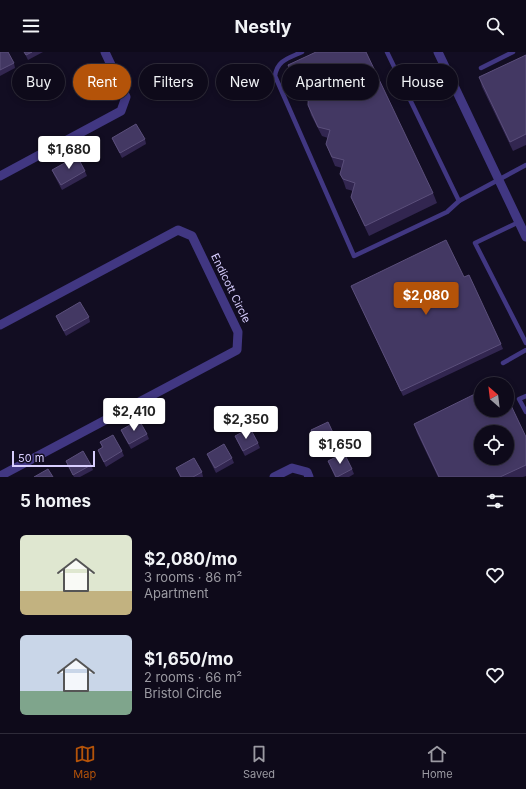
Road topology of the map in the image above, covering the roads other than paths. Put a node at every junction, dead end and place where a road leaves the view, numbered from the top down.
1 (105, 52) edge
2 (302, 52) edge
3 (387, 52) edge
4 (438, 52) edge
5 (513, 52) edge
6 (482, 68) dead end
7 (526, 164) edge
8 (0, 176) edge
9 (498, 179) junction
10 (458, 201) junction
11 (518, 222) junction
12 (526, 237) edge
13 (0, 325) edge
14 (526, 343) edge
15 (526, 350) edge
16 (503, 363) dead end
17 (526, 396) edge
18 (526, 412) edge
19 (0, 476) edge
20 (274, 477) edge
21 (309, 477) edge

1 - 8 street
2 - 10 lane
3 - 10 lane
4 - 9 street
5 - 6 lane
7 - 9 lane
9 - 10 lane
9 - 11 street
11 - 12 street
11 - 14 lane
13 - 19 street, Endicott Circle
15 - 16 lane
17 - 18 lane
20 - 21 street

